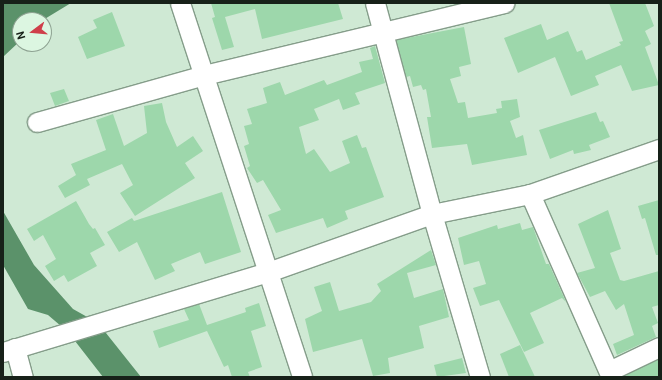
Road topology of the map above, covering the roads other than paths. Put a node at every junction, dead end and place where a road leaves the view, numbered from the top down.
1 (180, 3) edge
2 (376, 3) edge
3 (504, 3) edge
4 (383, 32) junction
5 (204, 75) junction
6 (37, 122) dead end
7 (659, 150) edge
8 (530, 194) junction
9 (432, 214) junction
10 (268, 272) junction
11 (659, 347) edge
12 (9, 350) edge
13 (610, 374) edge
14 (23, 377) edge
15 (302, 377) edge
16 (480, 377) edge

1 - 5 street
2 - 4 street
3 - 4 street
4 - 5 street
4 - 9 street
5 - 6 street
5 - 10 street
7 - 8 street
8 - 9 street
8 - 13 street
9 - 10 street
9 - 16 street
10 - 12 street
10 - 15 street
11 - 13 street
12 - 14 street

